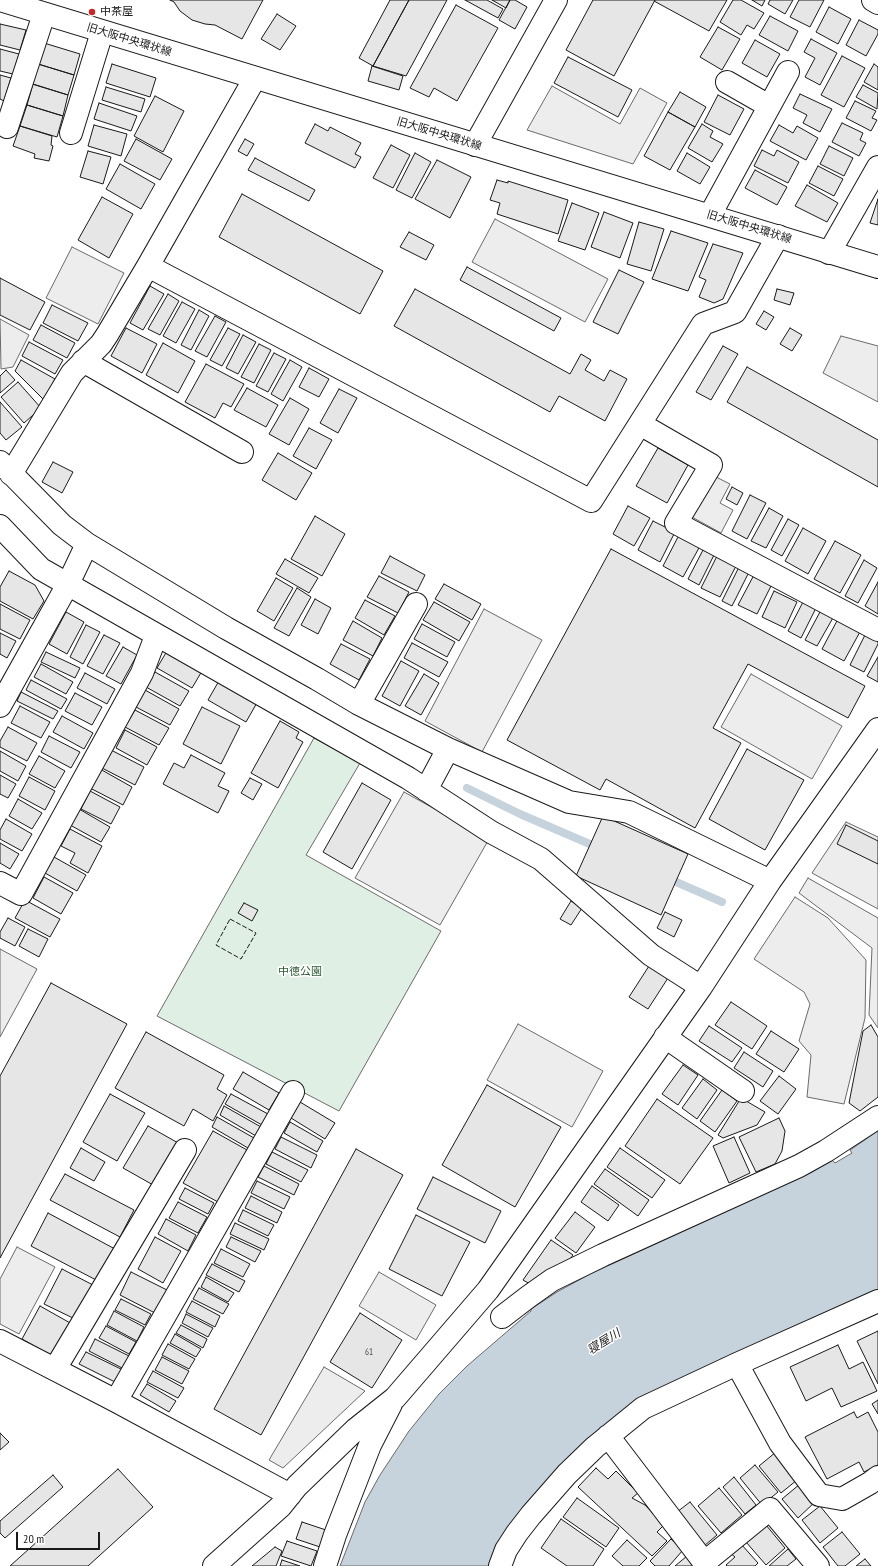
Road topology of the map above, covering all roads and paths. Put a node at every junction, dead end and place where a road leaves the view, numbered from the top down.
1 (0, 0) edge
2 (556, 0) edge
3 (873, 0) edge
4 (878, 3) edge
5 (44, 14) junction
6 (102, 32) junction
7 (788, 72) dead end
8 (254, 78) junction
9 (727, 82) dead end
10 (769, 106) junction
11 (7, 127) dead end
12 (71, 133) dead end
13 (475, 145) junction
14 (877, 172) edge
15 (710, 215) junction
16 (778, 236) junction
17 (829, 252) junction
18 (148, 266) junction
19 (878, 267) edge
20 (83, 361) junction
21 (640, 424) junction
22 (242, 452) dead end
23 (5, 468) edge
24 (0, 526) edge
25 (88, 544) junction
26 (68, 584) junction
27 (416, 604) dead end
28 (878, 630) edge
29 (156, 636) junction
30 (359, 704) junction
31 (0, 706) edge
32 (878, 729) edge
33 (448, 749) junction
34 (426, 790) junction
35 (770, 881) junction
36 (0, 883) edge
37 (701, 987) junction
38 (665, 1037) junction
39 (743, 1091) dead end
40 (293, 1092) dead end
41 (878, 1116) edge
42 (185, 1150) dead end
43 (878, 1301) edge
44 (502, 1317) dead end
45 (0, 1341) edge
46 (737, 1364) junction
47 (55, 1369) junction
48 (395, 1398) junction
49 (116, 1401) junction
50 (608, 1436) junction
51 (875, 1484) edge
52 (290, 1495) junction
53 (706, 1564) edge
54 (214, 1566) edge
55 (325, 1566) edge
56 (500, 1566) edge
57 (818, 1566) edge

1 - 5 street, 旧大阪中央環状線
2 - 13 street
3 - 4 street
5 - 6 street, 旧大阪中央環状線
5 - 11 street
6 - 8 street, 旧大阪中央環状線
6 - 12 street
7 - 10 street
8 - 13 street, 旧大阪中央環状線
8 - 18 street
9 - 10 street
10 - 15 street
13 - 15 street, 旧大阪中央環状線
14 - 17 street
15 - 16 street, 旧大阪中央環状線
16 - 17 street, 旧大阪中央環状線
16 - 21 street
17 - 19 street, 旧大阪中央環状線
18 - 20 street
18 - 21 street
20 - 22 street
20 - 23 street
21 - 28 street
23 - 25 street
24 - 26 street
25 - 26 street
25 - 30 street
26 - 29 street
26 - 31 street
27 - 30 street
29 - 34 street
29 - 36 street
30 - 33 street
32 - 35 street
33 - 34 street
33 - 35 street
34 - 37 street
35 - 37 street
37 - 38 street
38 - 39 street
38 - 48 street
40 - 49 street
41 - 44 street
42 - 47 street
43 - 46 street
45 - 47 street
46 - 50 street
46 - 51 street
47 - 49 street
48 - 52 street
48 - 55 street
49 - 52 street
50 - 53 street
50 - 56 street
52 - 54 street
53 - 57 street

